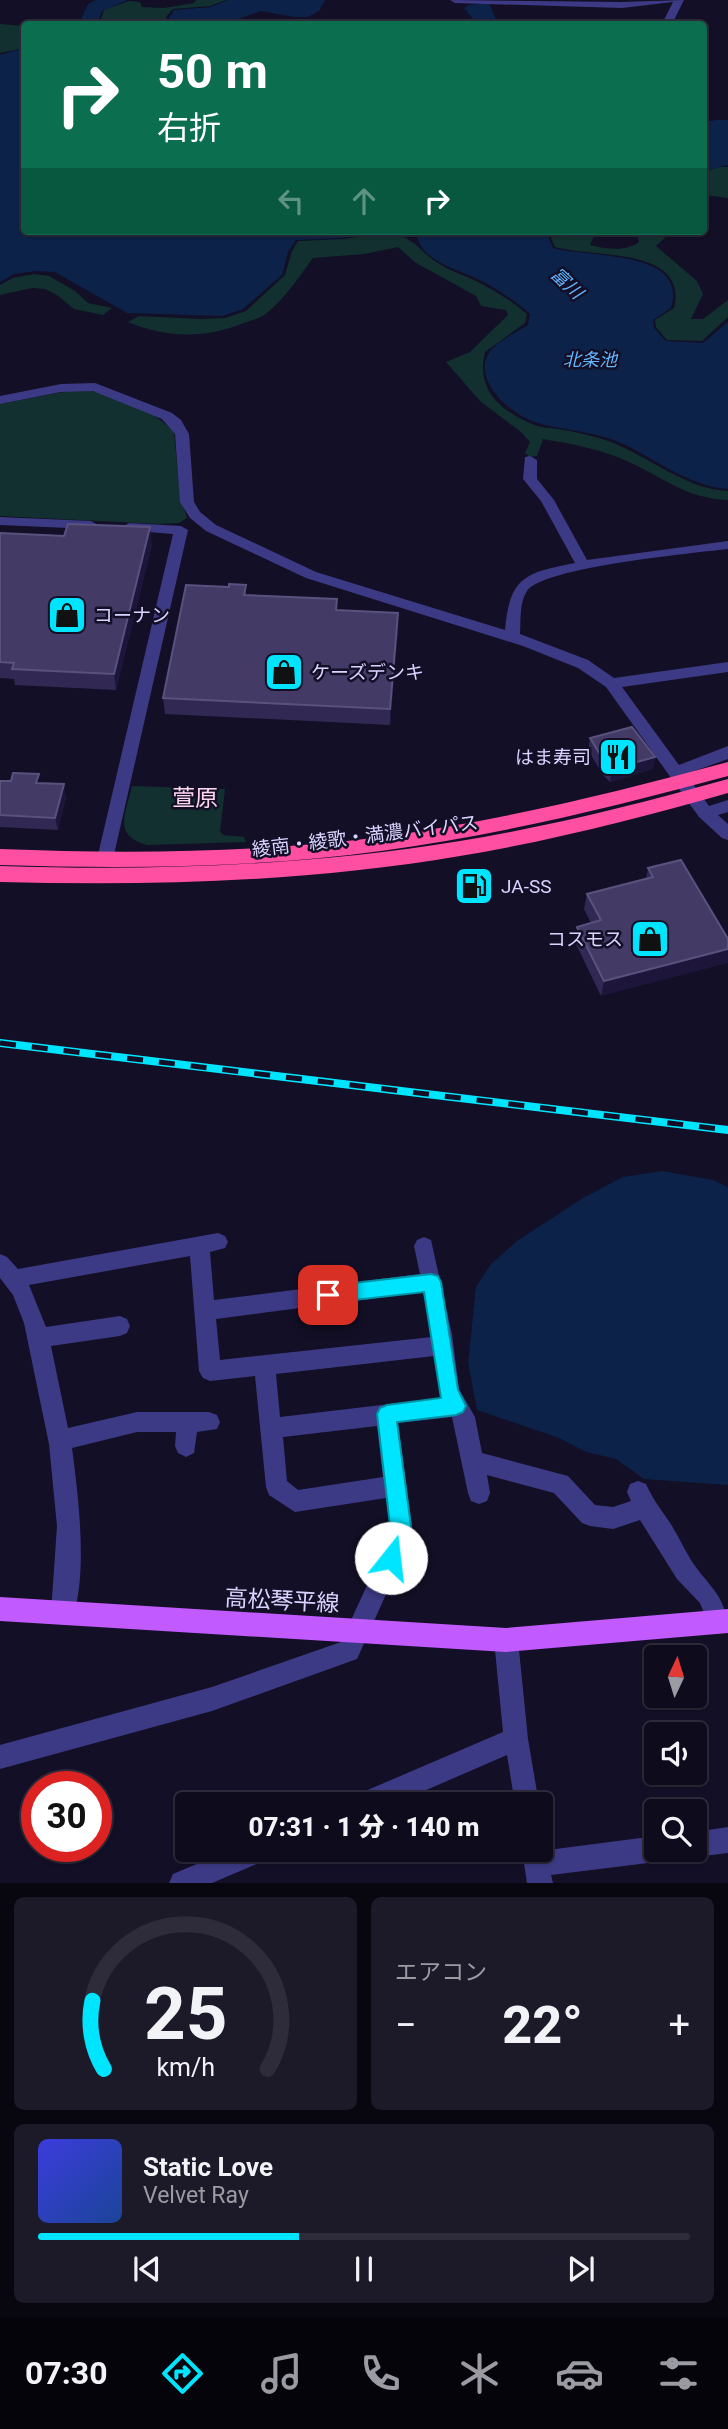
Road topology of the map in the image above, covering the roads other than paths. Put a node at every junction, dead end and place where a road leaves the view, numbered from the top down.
1 (455, 0) edge
2 (670, 0) edge
3 (678, 0) edge
4 (539, 1) edge
5 (668, 21) edge
6 (0, 400) edge
7 (530, 460) dead end
8 (0, 521) edge
9 (728, 545) edge
10 (583, 565) junction
11 (512, 637) junction
12 (728, 667) edge
13 (611, 683) junction
14 (728, 752) edge
15 (728, 769) edge
16 (728, 786) edge
17 (688, 791) junction
18 (728, 806) edge
19 (728, 834) edge
20 (0, 857) edge
21 (104, 859) junction
22 (0, 874) edge
23 (424, 1247) dead end
24 (6, 1271) edge
25 (431, 1282) junction
26 (205, 1311) junction
27 (120, 1326) dead end
28 (39, 1338) junction
29 (443, 1345) junction
30 (264, 1364) junction
31 (456, 1406) junction
32 (387, 1414) junction
33 (271, 1428) junction
34 (60, 1440) junction
35 (186, 1446) dead end
36 (473, 1461) junction
37 (396, 1486) junction
38 (480, 1493) dead end
39 (0, 1609) edge
40 (63, 1613) junction
41 (724, 1622) edge
42 (360, 1631) junction
43 (506, 1640) junction
44 (516, 1739) junction
45 (0, 1757) edge
46 (393, 1792) edge
47 (525, 1792) edge
48 (728, 1840) edge
49 (707, 1843) edge
50 (644, 1851) edge
51 (231, 1862) edge
52 (537, 1866) edge
53 (182, 1883) edge

1 - 4 street
2 - 4 street
3 - 5 street
6 - 11 street
7 - 10 street
8 - 21 street
9 - 10 street
10 - 11 street
11 - 13 street
12 - 13 street
13 - 17 street
14 - 17 street
15 - 17 highway, 綾南・綾歌・満濃バイパス
16 - 17 highway, 綾南・綾歌・満濃バイパス
17 - 18 street
17 - 19 street
17 - 21 highway, 綾南・綾歌・満濃バイパス
17 - 22 highway, 綾南・綾歌・満濃バイパス
20 - 21 highway, 綾南・綾歌・満濃バイパス
23 - 25 street
24 - 26 street
24 - 28 street
25 - 26 street
25 - 29 street
26 - 30 street
27 - 28 street
28 - 34 street
29 - 30 street
29 - 31 street
30 - 33 street
31 - 32 street
31 - 36 street
32 - 33 street
32 - 37 street
33 - 37 street
34 - 35 street
34 - 40 street
36 - 38 street
36 - 41 street
37 - 42 street
39 - 40 main road, 高松琴平線
40 - 42 main road, 高松琴平線
41 - 43 main road, 高松琴平線
42 - 43 main road, 高松琴平線
42 - 45 street
43 - 44 street
44 - 46 street
44 - 47 street
48 - 49 street
50 - 52 street
51 - 53 street

